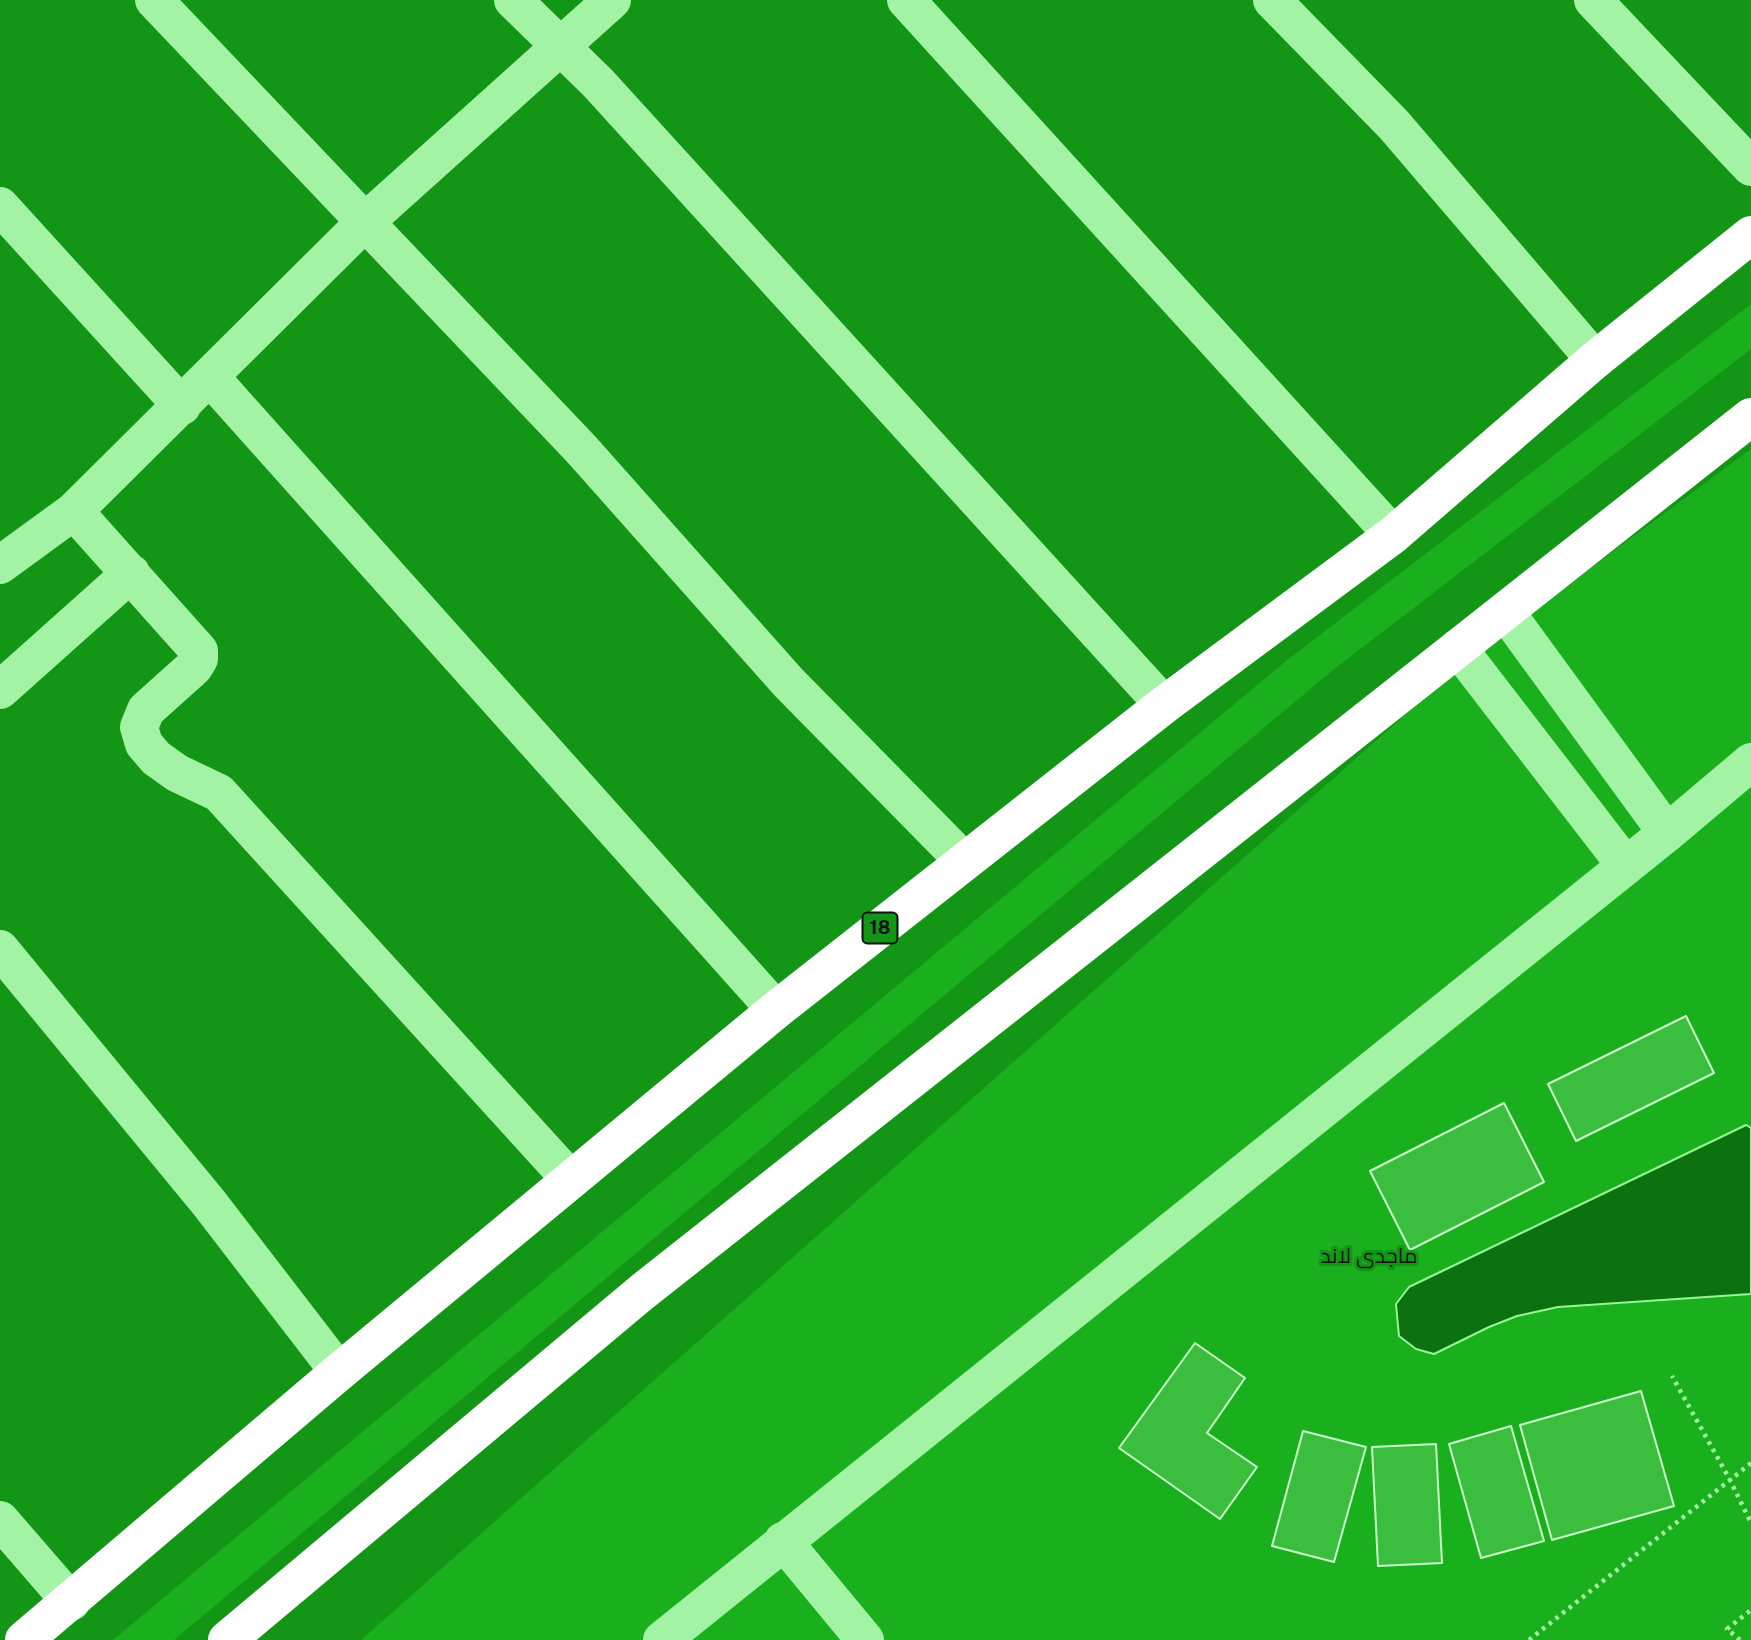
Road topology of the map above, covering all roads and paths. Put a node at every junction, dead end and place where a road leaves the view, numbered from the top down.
1 (154, 0) edge
2 (513, 0) edge
3 (612, 0) edge
4 (906, 0) edge
5 (1272, 0) edge
6 (1593, 0) edge
7 (559, 47) junction
8 (1751, 167) edge
9 (0, 206) edge
10 (364, 223) junction
11 (1751, 235) edge
12 (1595, 360) junction
13 (211, 378) junction
14 (182, 406) junction
15 (1751, 417) edge
16 (74, 511) junction
17 (1393, 535) junction
18 (0, 565) edge
19 (131, 573) junction
20 (1505, 611) junction
21 (1458, 648) junction
22 (0, 690) edge
23 (1164, 705) junction
24 (1751, 762) edge
25 (1667, 833) junction
26 (964, 861) junction
27 (1626, 866) junction
28 (0, 949) edge
29 (775, 1010) junction
30 (571, 1180) junction
31 (339, 1372) junction
32 (1672, 1376) dead end
33 (1751, 1463) edge
34 (1730, 1480) junction
35 (0, 1521) edge
36 (1751, 1523) edge
37 (783, 1541) junction
38 (71, 1602) junction
39 (1751, 1609) edge
40 (24, 1640) edge
41 (227, 1640) edge
42 (662, 1640) edge
43 (865, 1640) edge
44 (1529, 1640) edge
45 (1740, 1640) edge

1 - 10 street
2 - 7 street
3 - 7 street
4 - 17 street
5 - 12 street
6 - 8 street
7 - 10 street
7 - 23 street
9 - 14 street
10 - 13 street
10 - 26 street
11 - 12 highway, 18
12 - 17 highway, 18
13 - 14 street
13 - 29 street
14 - 16 street
15 - 20 highway
16 - 18 street
16 - 19 street
17 - 23 highway, 18
19 - 22 street
19 - 30 street
20 - 21 highway
20 - 25 street
21 - 27 street
21 - 41 highway
23 - 26 highway, 18
24 - 25 street
25 - 27 street
26 - 29 highway, 18
27 - 37 street
28 - 31 street
29 - 30 highway, 18
30 - 31 highway, 18
31 - 38 highway, 18
32 - 34 path
33 - 34 path
34 - 36 path
34 - 44 path
35 - 38 street
37 - 42 street
37 - 43 street
38 - 40 highway, 18
39 - 45 path

